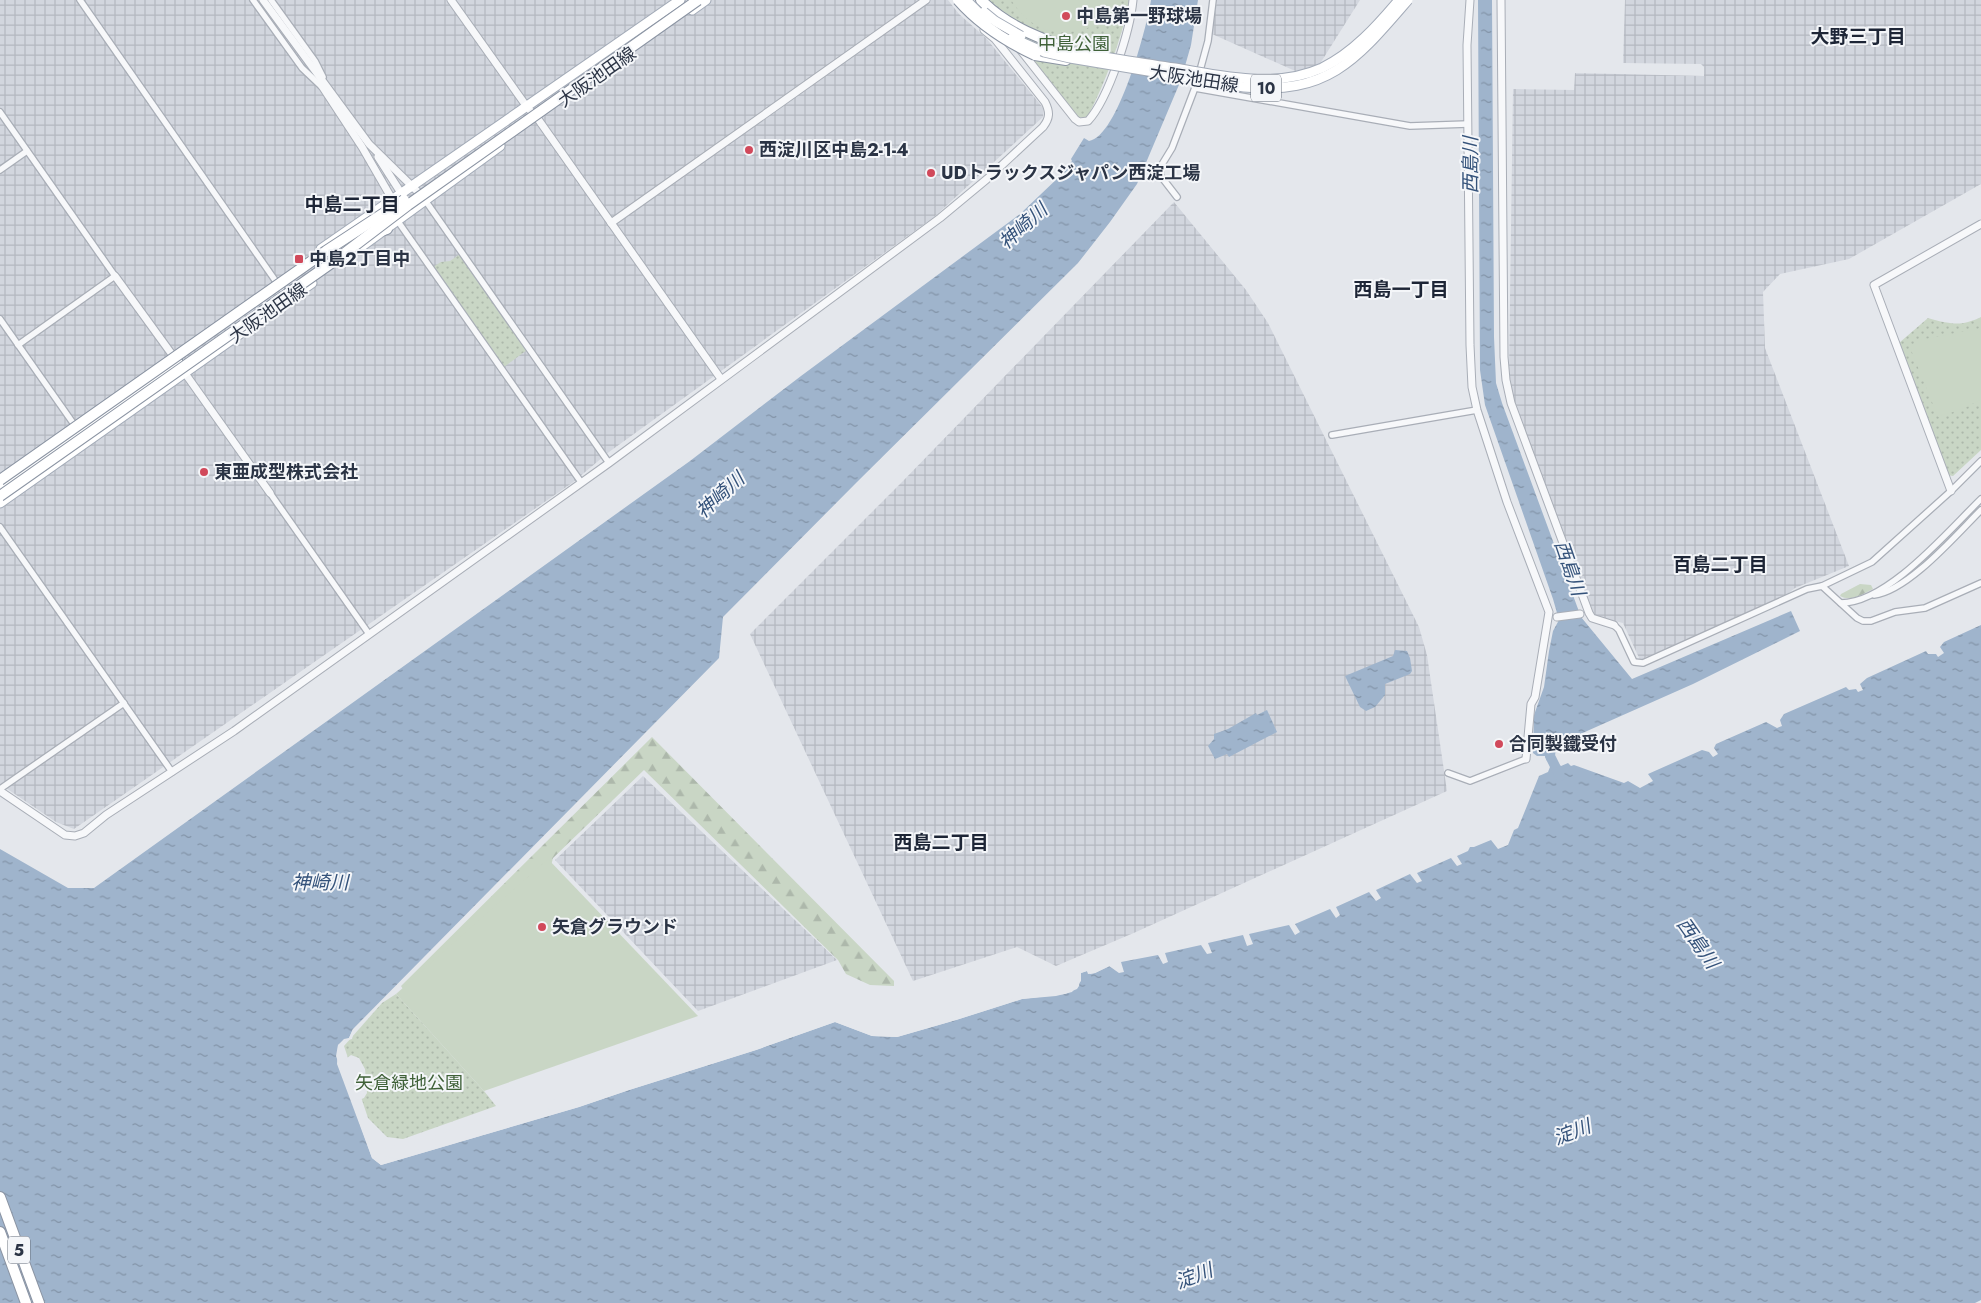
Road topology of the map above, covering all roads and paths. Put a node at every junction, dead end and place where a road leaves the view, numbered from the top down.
1 (80, 0) edge
2 (253, 0) edge
3 (263, 0) edge
4 (271, 0) edge
5 (451, 0) edge
6 (680, 0) edge
7 (688, 0) edge
8 (698, 0) edge
9 (706, 0) edge
10 (926, 0) edge
11 (956, 0) edge
12 (966, 0) edge
13 (973, 0) edge
14 (980, 0) edge
15 (1133, 0) edge
16 (1213, 0) edge
17 (1399, 0) edge
18 (1408, 0) edge
19 (1470, 0) edge
20 (1501, 0) edge
21 (1097, 60) junction
22 (326, 87) junction
23 (1195, 88) junction
24 (528, 107) junction
25 (0, 112) edge
26 (538, 119) junction
27 (1468, 124) junction
28 (369, 144) junction
29 (27, 151) junction
30 (0, 170) edge
31 (411, 186) junction
32 (401, 192) junction
33 (1177, 197) dead end
34 (392, 199) junction
35 (425, 200) junction
36 (397, 221) junction
37 (611, 223) junction
38 (1981, 224) edge
39 (387, 229) junction
40 (115, 276) junction
41 (276, 281) junction
42 (289, 299) junction
43 (0, 319) edge
44 (18, 345) junction
45 (171, 354) junction
46 (178, 363) junction
47 (185, 372) junction
48 (721, 378) junction
49 (137, 395) junction
50 (1477, 410) junction
51 (73, 423) junction
52 (1332, 435) dead end
53 (1981, 461) edge
54 (609, 463) junction
55 (0, 474) edge
56 (0, 480) edge
57 (581, 482) junction
58 (0, 487) edge
59 (1951, 491) junction
60 (270, 493) joint
61 (0, 496) edge
62 (1981, 499) edge
63 (0, 502) edge
64 (1981, 510) edge
65 (0, 527) edge
66 (1981, 584) edge
67 (1822, 586) junction
68 (1872, 596) junction
69 (1841, 603) junction
70 (1589, 613) junction
71 (1580, 614) joint
72 (1557, 617) joint
73 (1548, 618) junction
74 (1614, 625) joint
75 (369, 634) junction
76 (124, 703) junction
77 (1526, 759) joint
78 (172, 772) junction
79 (1448, 773) dead end
80 (0, 790) edge
81 (0, 1197) edge
82 (0, 1232) edge
83 (26, 1303) edge
84 (39, 1303) edge

1 - 41 street
2 - 22 street
3 - 22 street
4 - 22 street
5 - 24 street
6 - 24 main road, 大阪池田線
7 - 56 highway, bridge
8 - 49 highway, bridge
9 - 26 main road, 大阪池田線
10 - 37 street
11 - 21 highway, bridge
11 - 48 street
12 - 21 main road, 大阪池田線 / 10, bridge
13 - 21 main road, 大阪池田線 / 10, bridge
14 - 15 street
14 - 21 highway, bridge
16 - 23 street
17 - 21 main road, 大阪池田線 / 10, bridge
18 - 21 main road, 大阪池田線 / 10, bridge
19 - 27 street
20 - 70 street
22 - 28 street
22 - 34 street
23 - 27 street
23 - 33 street
24 - 26 street
24 - 31 main road, 大阪池田線
25 - 29 street
26 - 35 main road, 大阪池田線
26 - 37 street
27 - 50 street
28 - 31 street
28 - 32 street
29 - 30 street
29 - 40 street
31 - 32 main road, 大阪池田線
31 - 35 street
32 - 34 main road, 大阪池田線
32 - 36 street
34 - 36 street
34 - 41 main road, 大阪池田線
35 - 36 main road, 大阪池田線
35 - 54 street
36 - 39 main road, 大阪池田線
36 - 57 street
37 - 48 street
38 - 59 street
39 - 42 main road, 大阪池田線
39 - 49 highway, bridge
40 - 44 street
40 - 45 street
41 - 42 street
41 - 45 main road, 大阪池田線
42 - 47 main road, 大阪池田線
43 - 44 street
44 - 51 street
45 - 46 street
45 - 51 main road, 大阪池田線
46 - 47 street
46 - 49 highway
47 - 60 street
47 - 63 main road, 大阪池田線
48 - 54 street
49 - 58 highway
49 - 61 highway, bridge
50 - 52 street
50 - 73 street
51 - 55 main road, 大阪池田線
53 - 59 street
54 - 57 street
57 - 75 street
59 - 67 street
60 - 75 street
62 - 68 street
64 - 68 street
65 - 76 street
66 - 69 street
67 - 69 street
67 - 74 street
68 - 69 street
70 - 71 street
70 - 74 street
71 - 72 street
72 - 73 street
73 - 77 street
75 - 78 street
76 - 78 street
76 - 80 street
77 - 79 street
78 - 80 street
81 - 84 highway, 5
82 - 83 highway, 5

